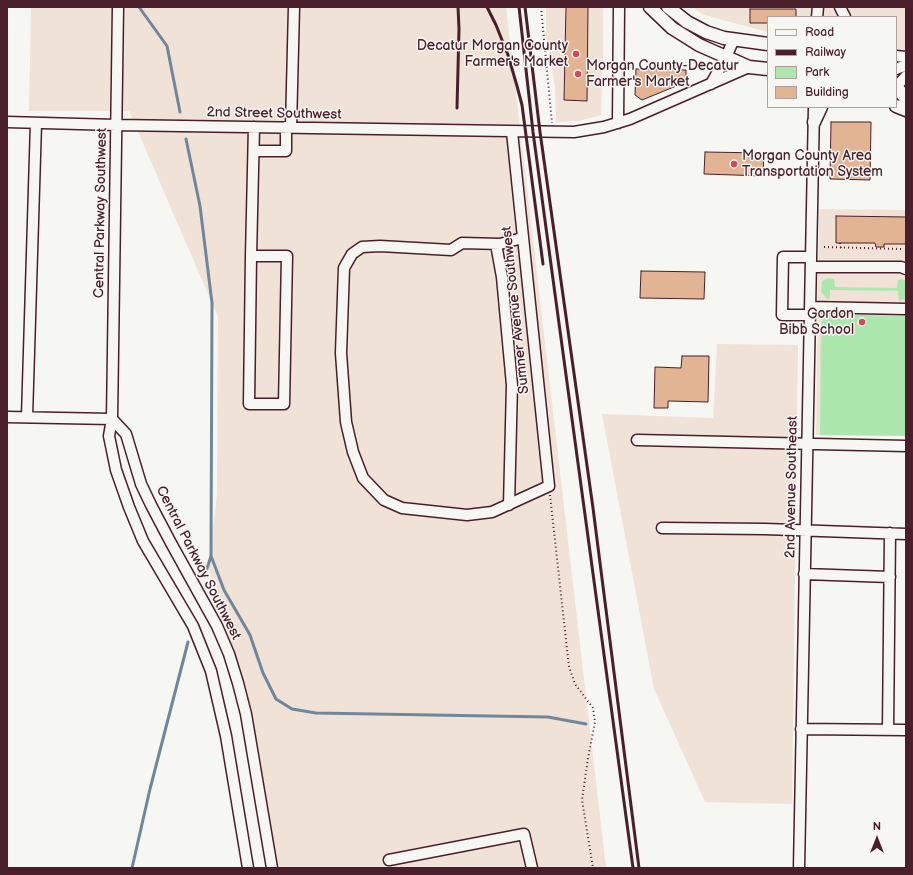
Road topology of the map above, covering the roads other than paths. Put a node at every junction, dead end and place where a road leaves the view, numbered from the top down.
1 (118, 7) edge
2 (294, 7) edge
3 (619, 7) edge
4 (650, 7) edge
5 (840, 7) edge
6 (669, 8) edge
7 (844, 16) edge
8 (734, 39) junction
9 (767, 44) edge
10 (726, 57) junction
11 (749, 67) junction
12 (767, 68) edge
13 (906, 76) edge
14 (711, 84) junction
15 (897, 85) edge
16 (897, 87) edge
17 (906, 99) edge
18 (814, 108) edge
19 (821, 108) edge
20 (7, 122) edge
21 (814, 122) junction
22 (36, 123) junction
23 (618, 123) junction
24 (116, 125) junction
25 (254, 127) junction
26 (289, 127) junction
27 (512, 132) junction
28 (254, 151) junction
29 (522, 238) junction
30 (496, 244) junction
31 (251, 256) junction
32 (811, 262) junction
33 (906, 269) edge
34 (906, 309) edge
35 (810, 311) junction
36 (7, 416) edge
37 (27, 417) junction
38 (112, 419) junction
39 (637, 440) dead end
40 (807, 443) junction
41 (906, 446) edge
42 (509, 505) junction
43 (662, 528) dead end
44 (805, 531) junction
45 (890, 533) junction
46 (906, 534) edge
47 (804, 574) junction
48 (890, 577) junction
49 (801, 728) junction
50 (888, 730) junction
51 (906, 730) edge
52 (389, 860) dead end
53 (248, 868) edge
54 (272, 868) edge
55 (532, 868) edge
56 (798, 868) edge

1 - 24 street, Central Parkway Southwest
2 - 26 street
3 - 23 street
4 - 10 main road
5 - 7 street
6 - 8 main road
8 - 9 main road
8 - 10 street
10 - 11 main road
10 - 14 street
11 - 12 main road
11 - 14 street, 2nd Street Southwest
13 - 15 street
14 - 23 street, 2nd Street Southwest
16 - 17 main road
18 - 21 street, 2nd Avenue Southeast
19 - 21 main road
20 - 22 street, 2nd Street Southwest
21 - 32 street, 2nd Avenue Southeast
22 - 24 street, 2nd Street Southwest
22 - 37 street
23 - 27 street, 2nd Street Southwest
24 - 25 street, 2nd Street Southwest
24 - 38 street, Central Parkway Southwest
25 - 26 street, 2nd Street Southwest
25 - 28 street
26 - 27 street, 2nd Street Southwest
26 - 28 street
27 - 29 street, Sumner Avenue Southwest
28 - 31 street
29 - 30 street
29 - 42 street, Sumner Avenue Southwest
30 - 42 street
30 - 42 street
31 - 31 street
32 - 33 street
32 - 35 street, 2nd Avenue Southeast
32 - 35 street
34 - 35 street
35 - 40 street, 2nd Avenue Southeast
36 - 37 street
37 - 38 street
38 - 53 street, Central Parkway Southwest
38 - 54 street, Central Parkway Southwest
39 - 40 street
40 - 41 street
40 - 44 street, 2nd Avenue Southeast
43 - 44 street
44 - 45 street
44 - 47 street, 2nd Avenue Southeast
45 - 46 street
45 - 48 street
47 - 48 street
47 - 49 street, 2nd Avenue Southeast
48 - 50 street
49 - 50 street
49 - 56 street, 2nd Avenue Southeast
50 - 51 street
52 - 55 street

